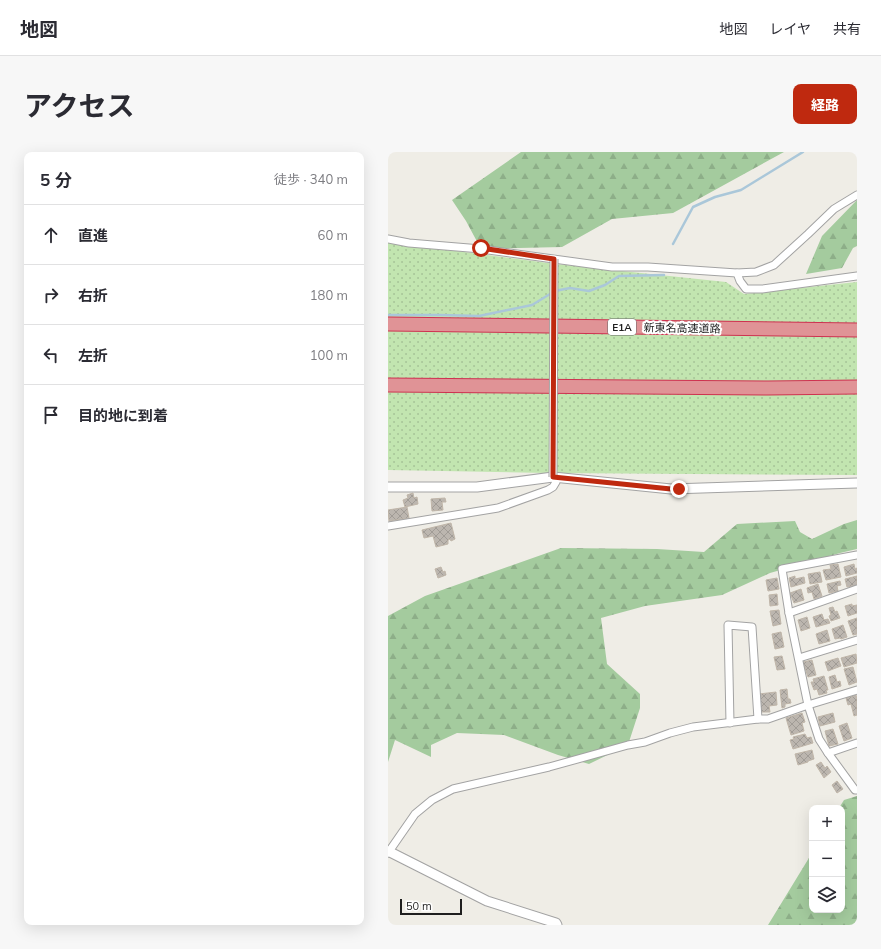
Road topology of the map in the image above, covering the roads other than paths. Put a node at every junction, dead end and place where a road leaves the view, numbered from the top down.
1 (857, 195) edge
2 (388, 240) edge
3 (554, 259) junction
4 (737, 273) junction
5 (857, 276) edge
6 (388, 324) edge
7 (857, 330) edge
8 (388, 385) edge
9 (857, 387) edge
10 (553, 477) junction
11 (857, 483) edge
12 (388, 487) edge
13 (388, 526) edge
14 (857, 555) edge
15 (857, 589) edge
16 (789, 613) junction
17 (857, 640) edge
18 (799, 658) junction
19 (857, 690) edge
20 (808, 705) junction
21 (758, 719) junction
22 (730, 723) junction
23 (857, 743) edge
24 (828, 753) junction
25 (857, 790) edge
26 (388, 851) edge
27 (557, 925) edge

1 - 4 street
2 - 3 street
3 - 4 street
3 - 10 street, bridge
4 - 5 street
6 - 7 highway, 新東名高速道路 / E1A
8 - 9 highway
10 - 11 street
10 - 12 street
10 - 13 street
14 - 16 street
15 - 16 street
16 - 18 street
17 - 18 street
18 - 20 street
19 - 20 street
20 - 21 street
20 - 24 street
21 - 22 street
21 - 22 street
22 - 26 street
23 - 24 street
24 - 25 street
26 - 27 street

